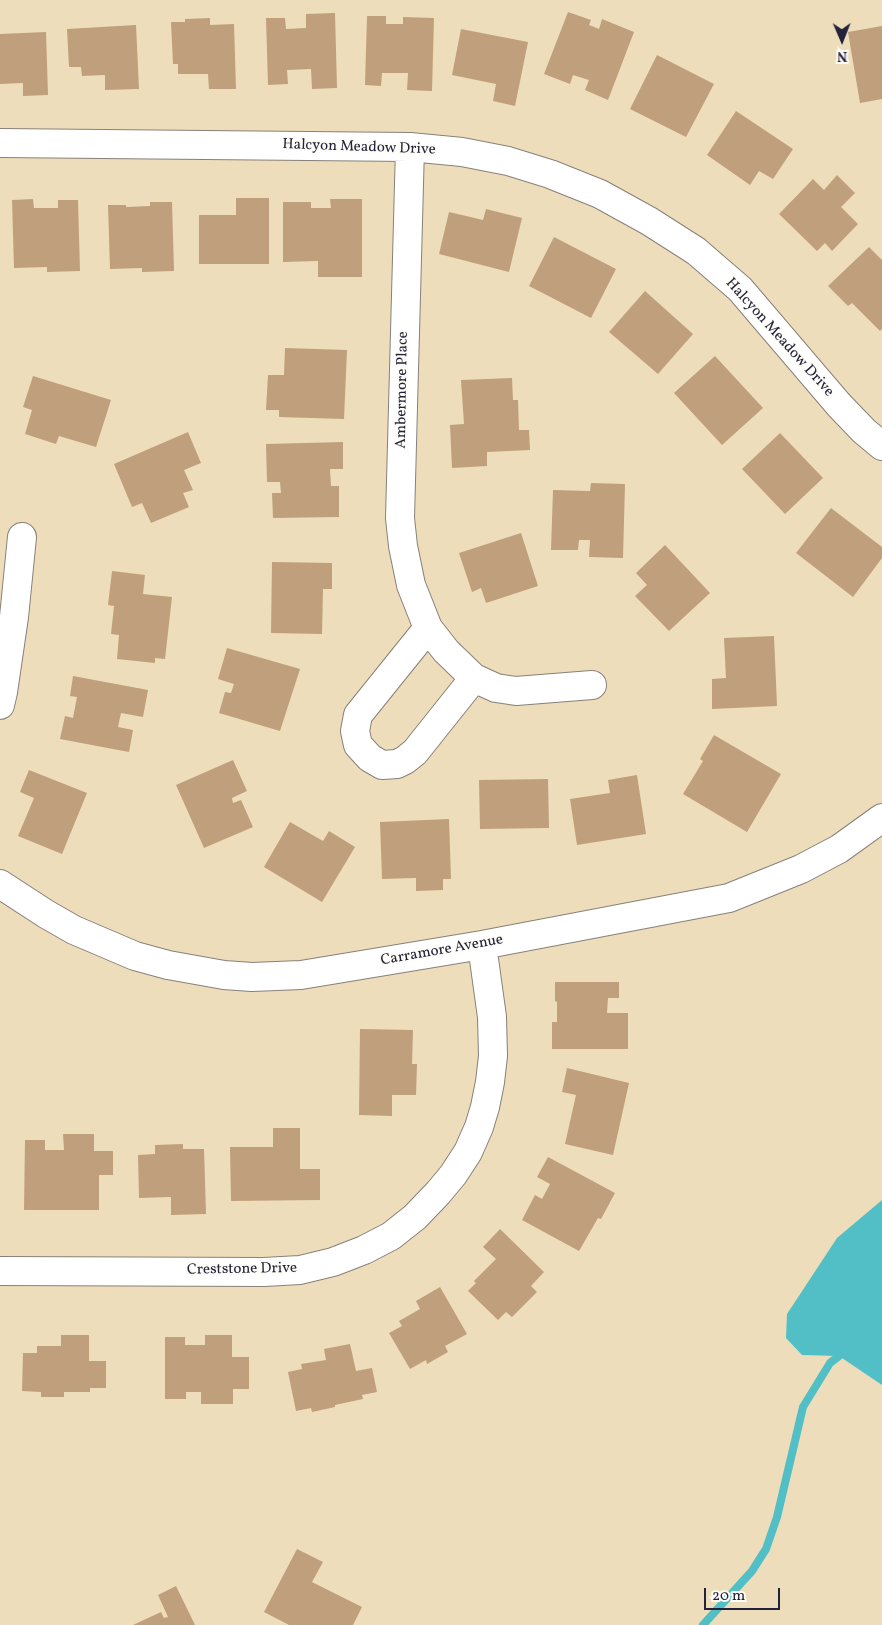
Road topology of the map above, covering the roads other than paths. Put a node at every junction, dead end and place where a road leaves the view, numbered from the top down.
1 (0, 144) edge
2 (410, 147) junction
3 (882, 446) edge
4 (22, 537) dead end
5 (428, 628) junction
6 (474, 678) junction
7 (592, 686) dead end
8 (0, 705) edge
9 (882, 818) edge
10 (0, 884) edge
11 (482, 945) junction
12 (0, 1271) edge

1 - 2 street, Halcyon Meadow Drive
2 - 3 street, Halcyon Meadow Drive
2 - 5 street, Ambermore Place
4 - 8 street
5 - 6 street, Ambermore Place
5 - 6 street
6 - 7 street, Ambermore Place
9 - 11 street, Carramore Avenue
10 - 11 street, Carramore Avenue
11 - 12 street, Creststone Drive

